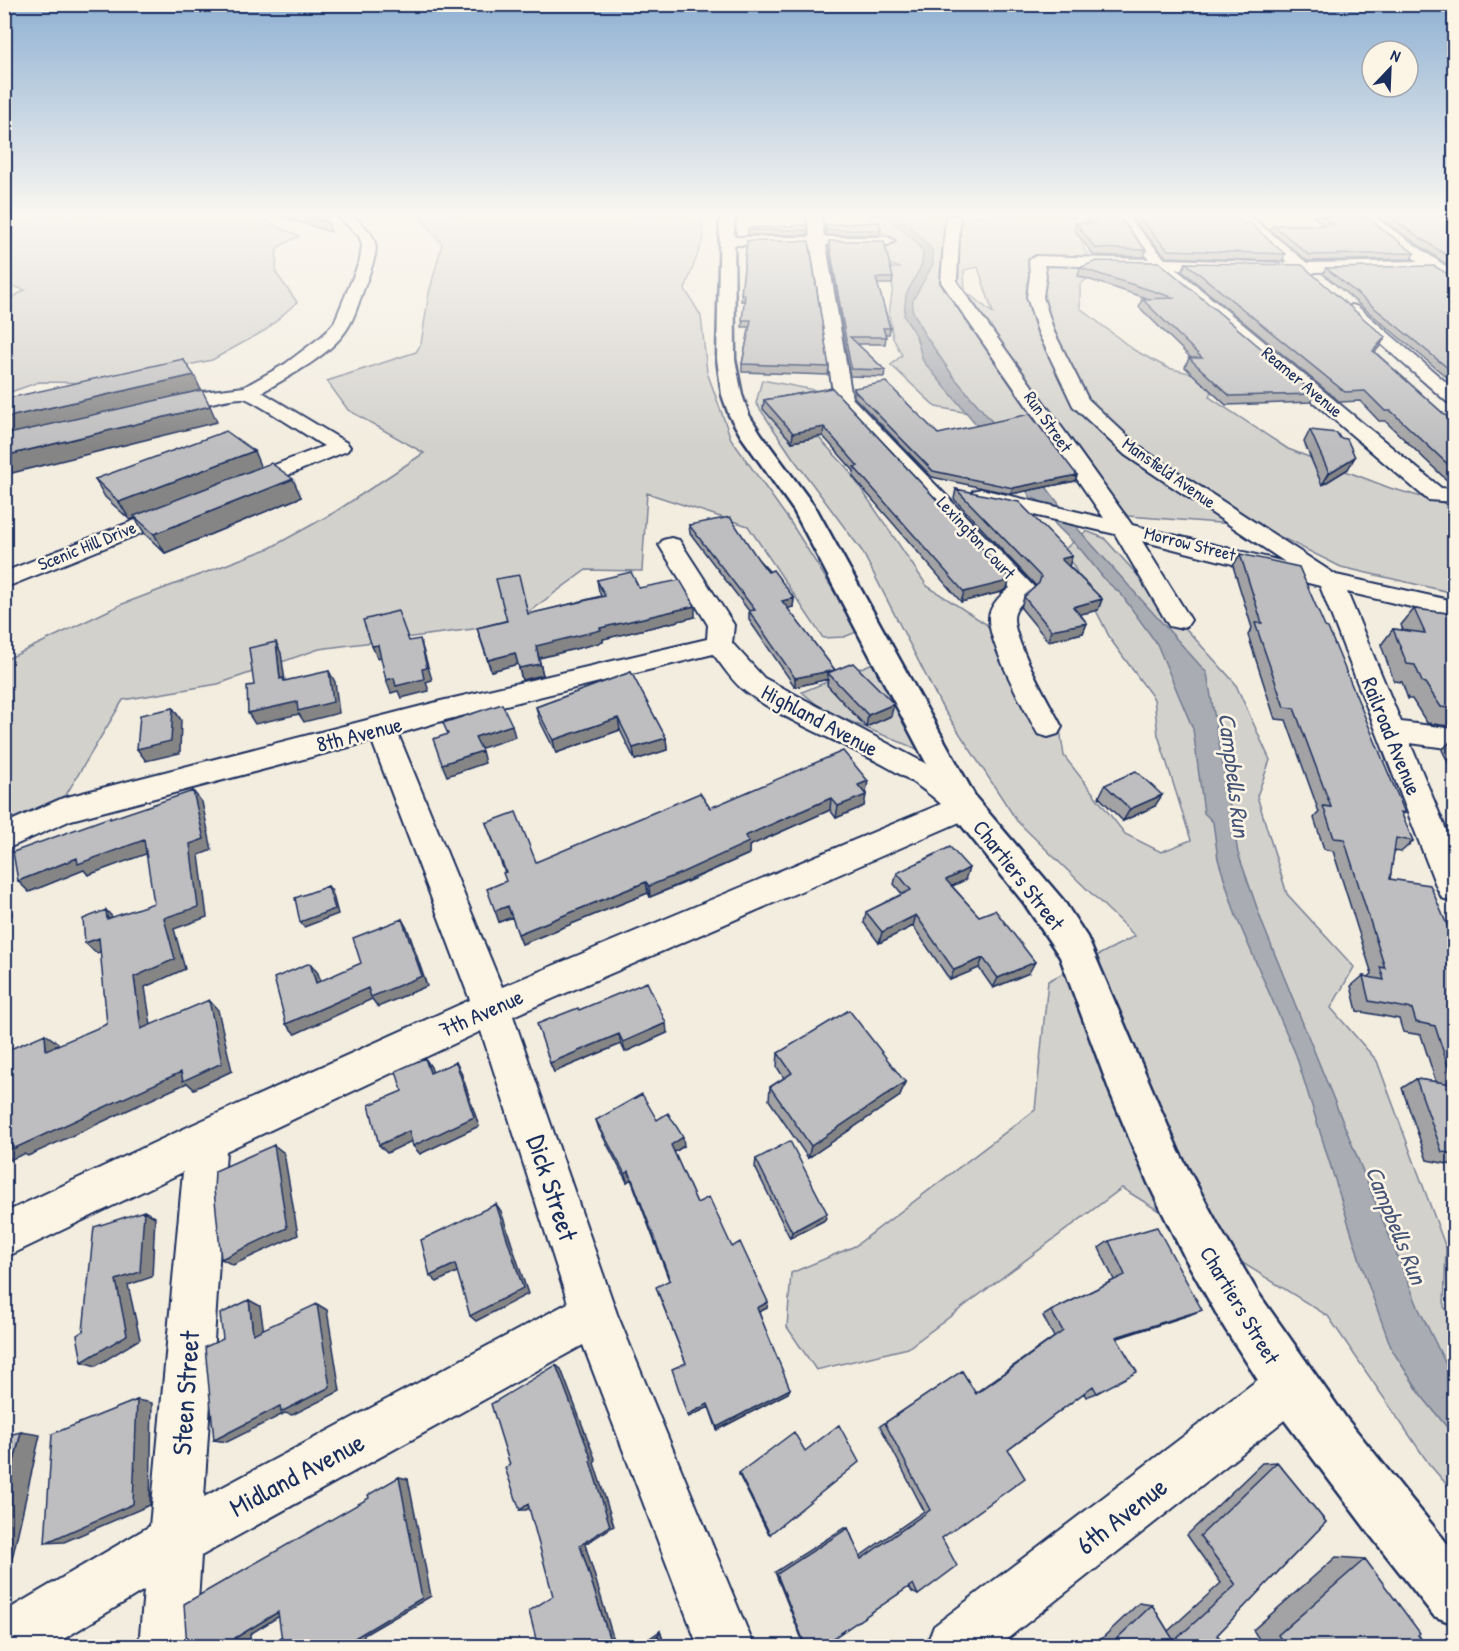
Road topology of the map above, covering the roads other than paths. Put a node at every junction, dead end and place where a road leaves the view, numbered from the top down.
1 (354, 293) edge
2 (727, 293) edge
3 (826, 293) edge
4 (957, 293) edge
5 (1036, 293) edge
6 (1197, 293) edge
7 (1338, 298) edge
8 (249, 392) junction
9 (1455, 398) edge
10 (148, 411) edge
11 (924, 484) junction
12 (220, 494) edge
13 (1445, 495) edge
14 (198, 503) edge
15 (1122, 528) junction
16 (671, 545) dead end
17 (4, 581) edge
18 (1331, 582) junction
19 (1455, 609) edge
20 (1178, 620) dead end
21 (718, 644) junction
22 (1048, 727) dead end
23 (381, 728) junction
24 (1389, 730) junction
25 (1455, 739) edge
26 (965, 807) junction
27 (4, 838) edge
28 (1453, 882) edge
29 (492, 1008) junction
30 (206, 1139) junction
31 (4, 1236) edge
32 (594, 1314) junction
33 (1289, 1386) junction
34 (175, 1541) junction
35 (1455, 1596) edge
36 (4, 1644) edge
37 (167, 1647) edge
38 (726, 1647) edge
39 (954, 1647) edge

1 - 8 street
2 - 26 main road, Chartiers Street
3 - 11 street, Lexington Court
4 - 15 street, Run Street
5 - 18 street, Mansfield Avenue
6 - 13 street, Reamer Avenue
7 - 9 street
8 - 10 street
8 - 12 street
11 - 15 street, Morrow Street
11 - 22 street, Lexington Court
14 - 17 street, Scenic Hill Drive
15 - 18 street, Morrow Street
15 - 20 street, Run Street
16 - 21 street
18 - 19 street, Morrow Street
18 - 24 street, Railroad Avenue
21 - 23 street, 8th Avenue
21 - 26 street, Highland Avenue
23 - 27 street, 8th Avenue
23 - 29 street, Dick Street
24 - 25 street
24 - 28 street, Railroad Avenue
26 - 29 street, 7th Avenue
26 - 33 main road, Chartiers Street
29 - 30 street, 7th Avenue
29 - 32 street, Dick Street
30 - 31 street, 7th Avenue
30 - 34 street, Steen Street
32 - 34 street, Midland Avenue
32 - 38 street, Dick Street
33 - 35 main road, Chartiers Street
33 - 39 street, 6th Avenue
34 - 36 street, Midland Avenue
34 - 37 street, Steen Street

